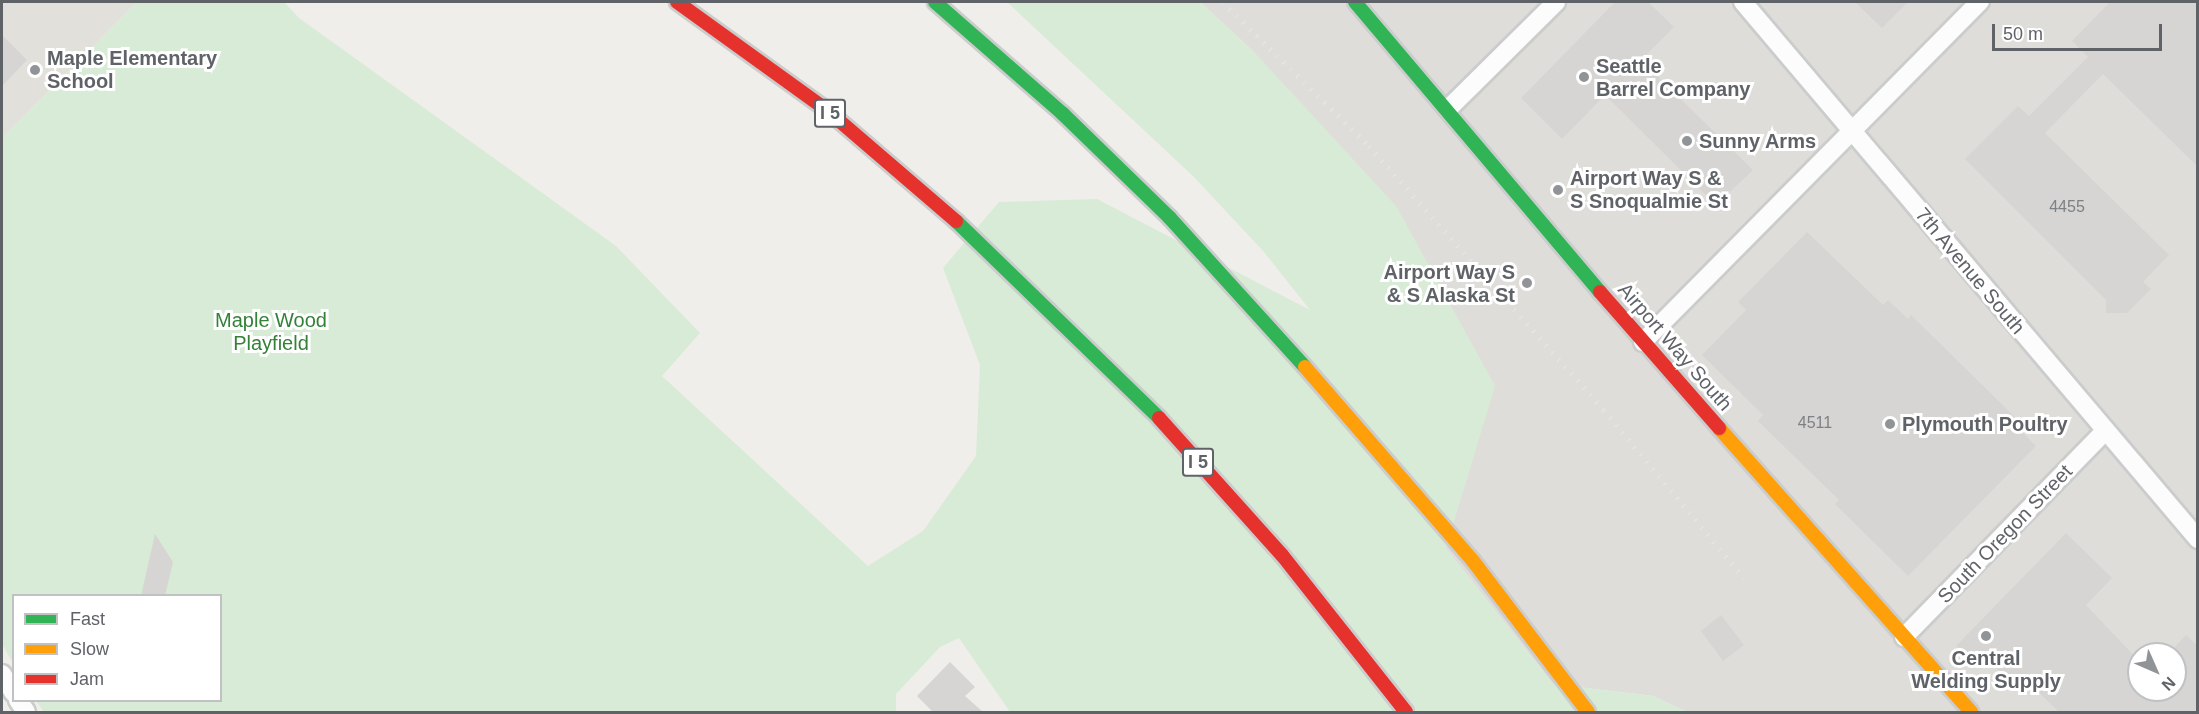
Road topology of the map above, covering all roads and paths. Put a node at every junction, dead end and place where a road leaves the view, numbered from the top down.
1 (677, 2) edge
2 (935, 2) edge
3 (1355, 2) edge
4 (1556, 2) edge
5 (1743, 2) edge
6 (1980, 2) edge
7 (1448, 109) junction
8 (1852, 131) junction
9 (1643, 342) junction
10 (2105, 431) junction
11 (2198, 539) edge
12 (1904, 637) junction
13 (2, 675) edge
14 (12, 690) edge
15 (1406, 712) edge
16 (1588, 712) edge
17 (1971, 712) edge

1 - 15 main road, I 5
2 - 16 main road
3 - 7 main road, Airport Way South
4 - 7 street
5 - 8 street, 7th Avenue South
6 - 8 street
7 - 9 main road, Airport Way South
8 - 9 street
8 - 10 street, 7th Avenue South
9 - 12 main road, Airport Way South
10 - 11 street, 7th Avenue South
10 - 12 street, South Oregon Street
12 - 17 main road, Airport Way South
13 - 14 street

